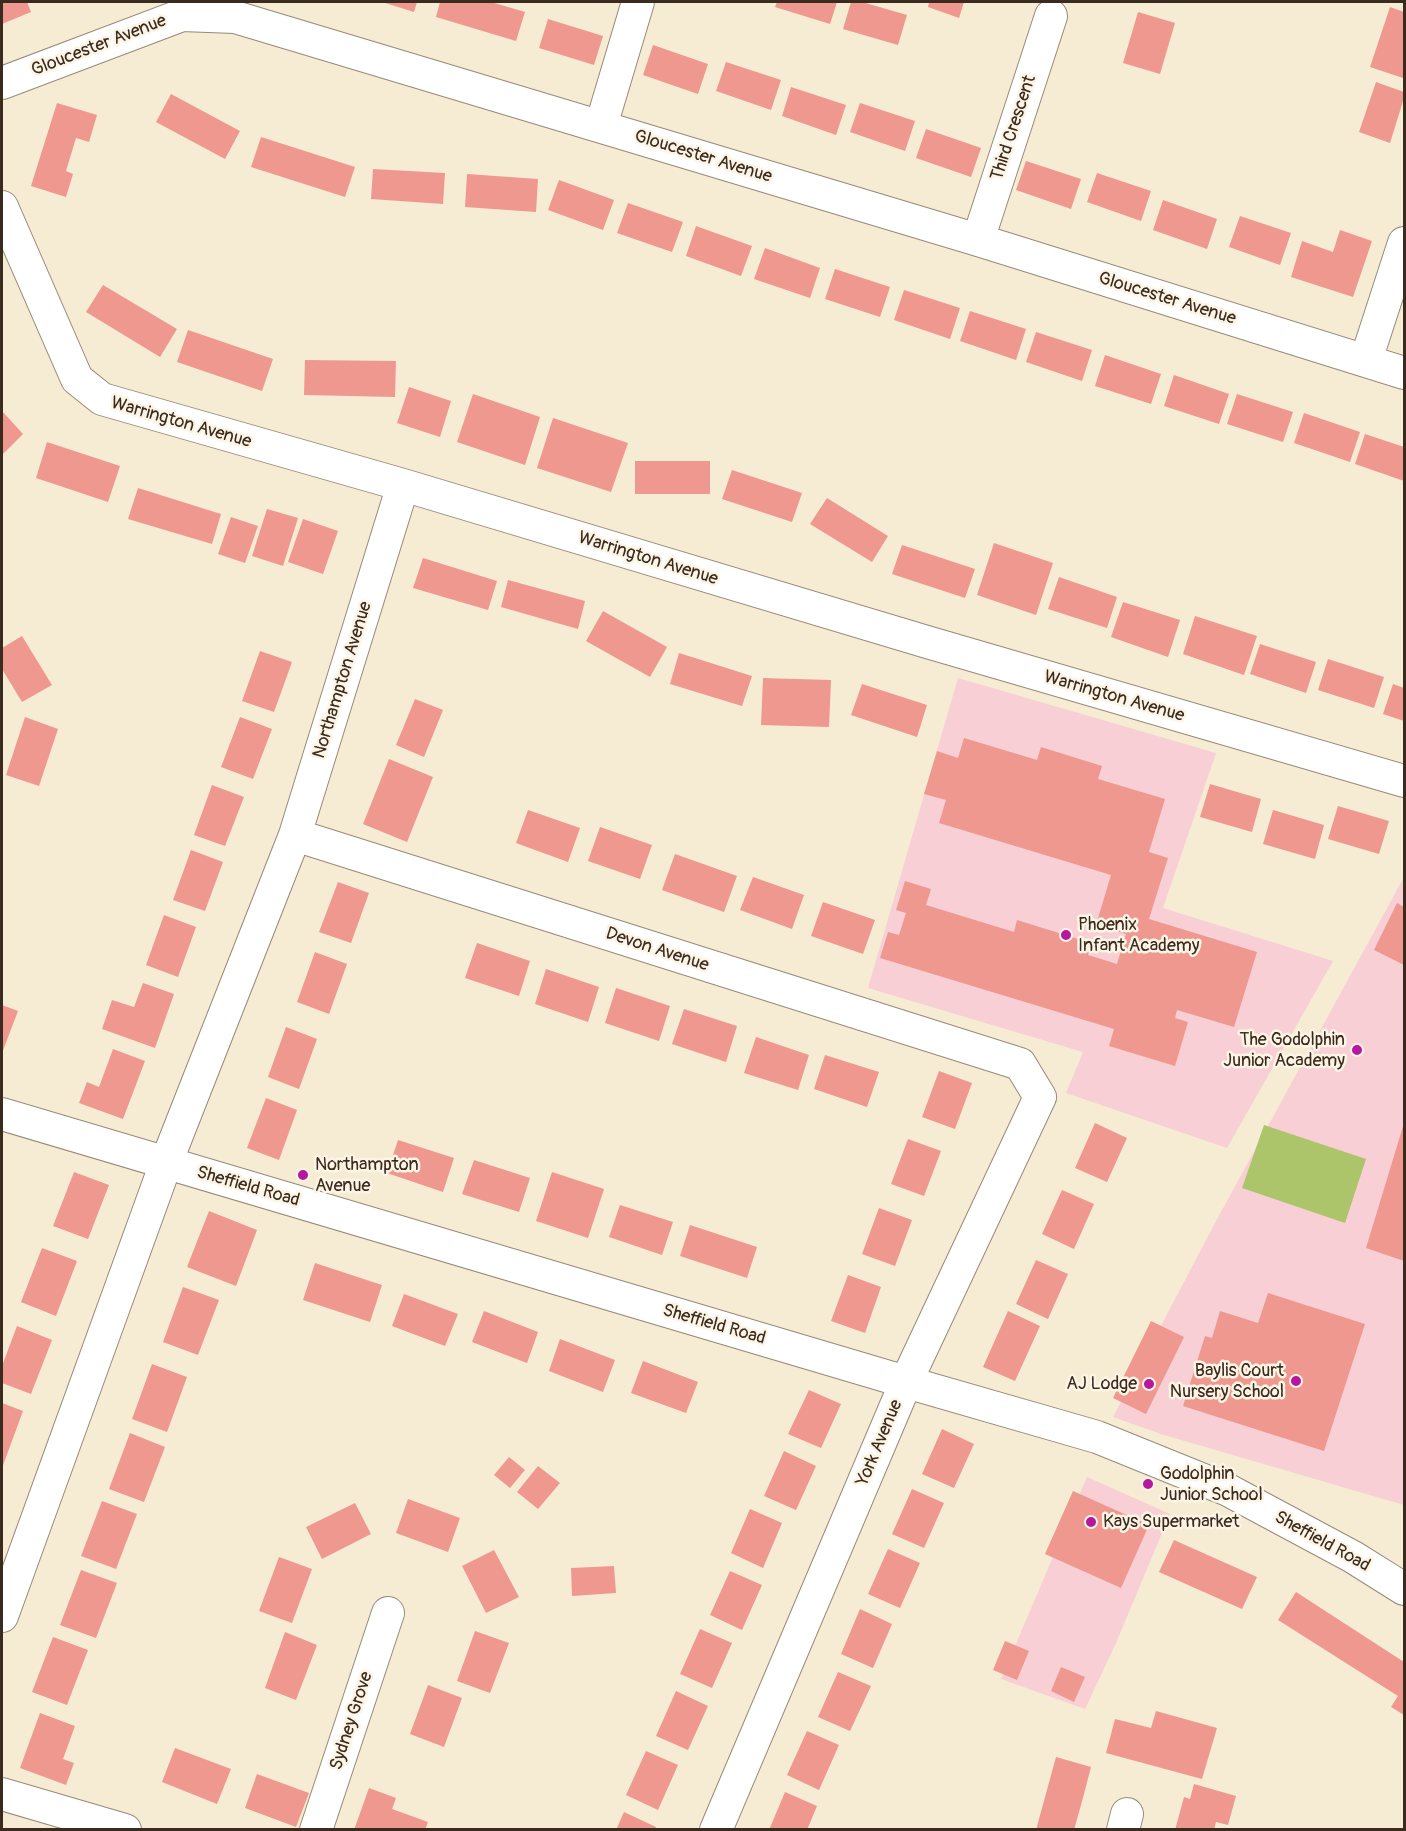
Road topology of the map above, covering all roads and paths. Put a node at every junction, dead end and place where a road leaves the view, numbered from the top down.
1 (638, 2) edge
2 (182, 8) edge
3 (1051, 16) dead end
4 (2, 83) edge
5 (601, 126) junction
6 (2, 207) edge
7 (978, 240) junction
8 (1404, 243) edge
9 (1366, 360) junction
10 (1404, 373) edge
11 (403, 485) junction
12 (1404, 781) edge
13 (295, 835) junction
14 (1020, 1064) joint
15 (2, 1114) edge
16 (166, 1163) junction
17 (906, 1382) junction
18 (1404, 1589) edge
19 (388, 1613) dead end
20 (2, 1616) edge
21 (2, 1794) edge
22 (125, 1830) edge
23 (316, 1830) edge
24 (716, 1830) edge

1 - 5 street
2 - 4 street, Gloucester Avenue
2 - 5 street, Gloucester Avenue
3 - 7 street, Third Crescent
5 - 7 street, Gloucester Avenue
6 - 11 street, Warrington Avenue
7 - 9 street, Gloucester Avenue
8 - 9 street
9 - 10 street, Gloucester Avenue
11 - 12 street, Warrington Avenue
11 - 13 street, Northampton Avenue
13 - 14 street, Devon Avenue
13 - 16 street, Northampton Avenue
14 - 17 street, York Avenue
15 - 16 street, Sheffield Road
16 - 17 street, Sheffield Road
16 - 20 street, Northampton Avenue
17 - 18 street, Sheffield Road
17 - 24 street, York Avenue
19 - 23 street, Sydney Grove
21 - 22 street

